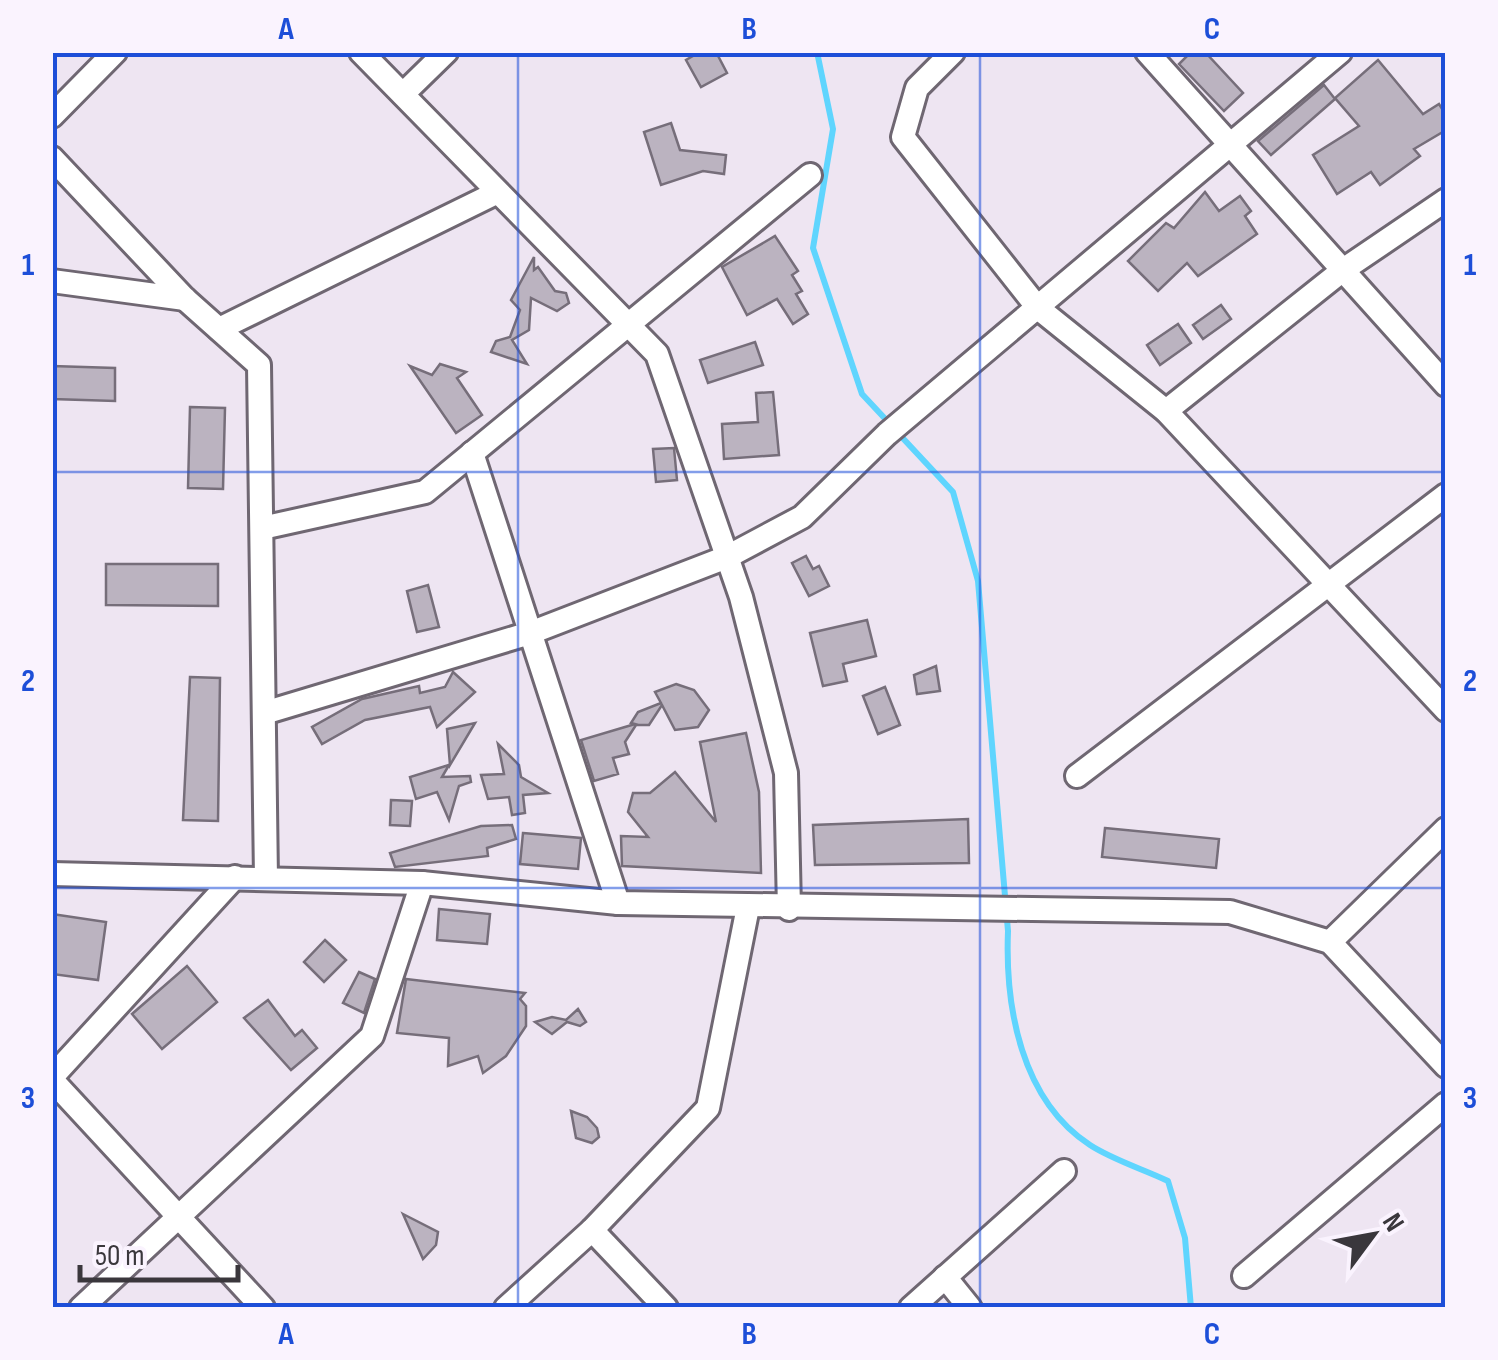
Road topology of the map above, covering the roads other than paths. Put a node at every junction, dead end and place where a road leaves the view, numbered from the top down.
1 (115, 52) edge
2 (362, 52) edge
3 (446, 52) edge
4 (953, 52) edge
5 (1147, 52) edge
6 (1340, 52) edge
7 (403, 94) junction
8 (52, 116) edge
9 (1230, 145) junction
10 (52, 158) edge
11 (810, 175) dead end
12 (496, 193) junction
13 (1446, 200) edge
14 (1343, 270) junction
15 (52, 281) edge
16 (186, 299) junction
17 (1038, 308) junction
18 (628, 327) junction
19 (219, 329) junction
20 (1446, 385) edge
21 (1166, 411) junction
22 (472, 453) junction
23 (1446, 495) edge
24 (262, 528) junction
25 (727, 557) junction
26 (1330, 581) junction
27 (530, 632) junction
28 (1446, 710) edge
29 (264, 713) junction
30 (1077, 776) dead end
31 (1446, 830) edge
32 (52, 874) edge
33 (235, 877) junction
34 (266, 879) junction
35 (422, 883) junction
36 (618, 903) junction
37 (748, 907) junction
38 (790, 908) junction
39 (1330, 942) junction
40 (1446, 1066) edge
41 (52, 1079) edge
42 (1446, 1104) edge
43 (1064, 1171) dead end
44 (177, 1216) junction
45 (592, 1230) junction
46 (1244, 1276) dead end
47 (945, 1278) junction
48 (81, 1308) edge
49 (263, 1308) edge
50 (506, 1308) edge
51 (666, 1308) edge
52 (911, 1308) edge
53 (970, 1308) edge

1 - 8 street
2 - 7 street
3 - 7 street
4 - 17 street
5 - 9 street
6 - 9 street
7 - 12 street
9 - 14 street
9 - 17 street
10 - 16 street
11 - 18 street
12 - 18 street
12 - 19 street
13 - 14 street
14 - 20 street
14 - 21 street
15 - 16 street
16 - 19 street
17 - 21 street
17 - 25 street
18 - 22 street
18 - 25 street
19 - 24 street
21 - 26 street
22 - 24 street
22 - 27 street
23 - 26 street
24 - 29 street
25 - 27 street
25 - 38 street
26 - 28 street
26 - 30 street
27 - 29 street
27 - 36 street
29 - 34 street
31 - 39 street
32 - 33 street
33 - 34 street
33 - 41 street
34 - 35 street
35 - 36 street
35 - 44 street
36 - 37 street
37 - 38 street
37 - 45 street
38 - 39 street
39 - 40 street
41 - 44 street
42 - 46 street
43 - 47 street
44 - 48 street
44 - 49 street
45 - 50 street
45 - 51 street
47 - 52 street
47 - 53 street

